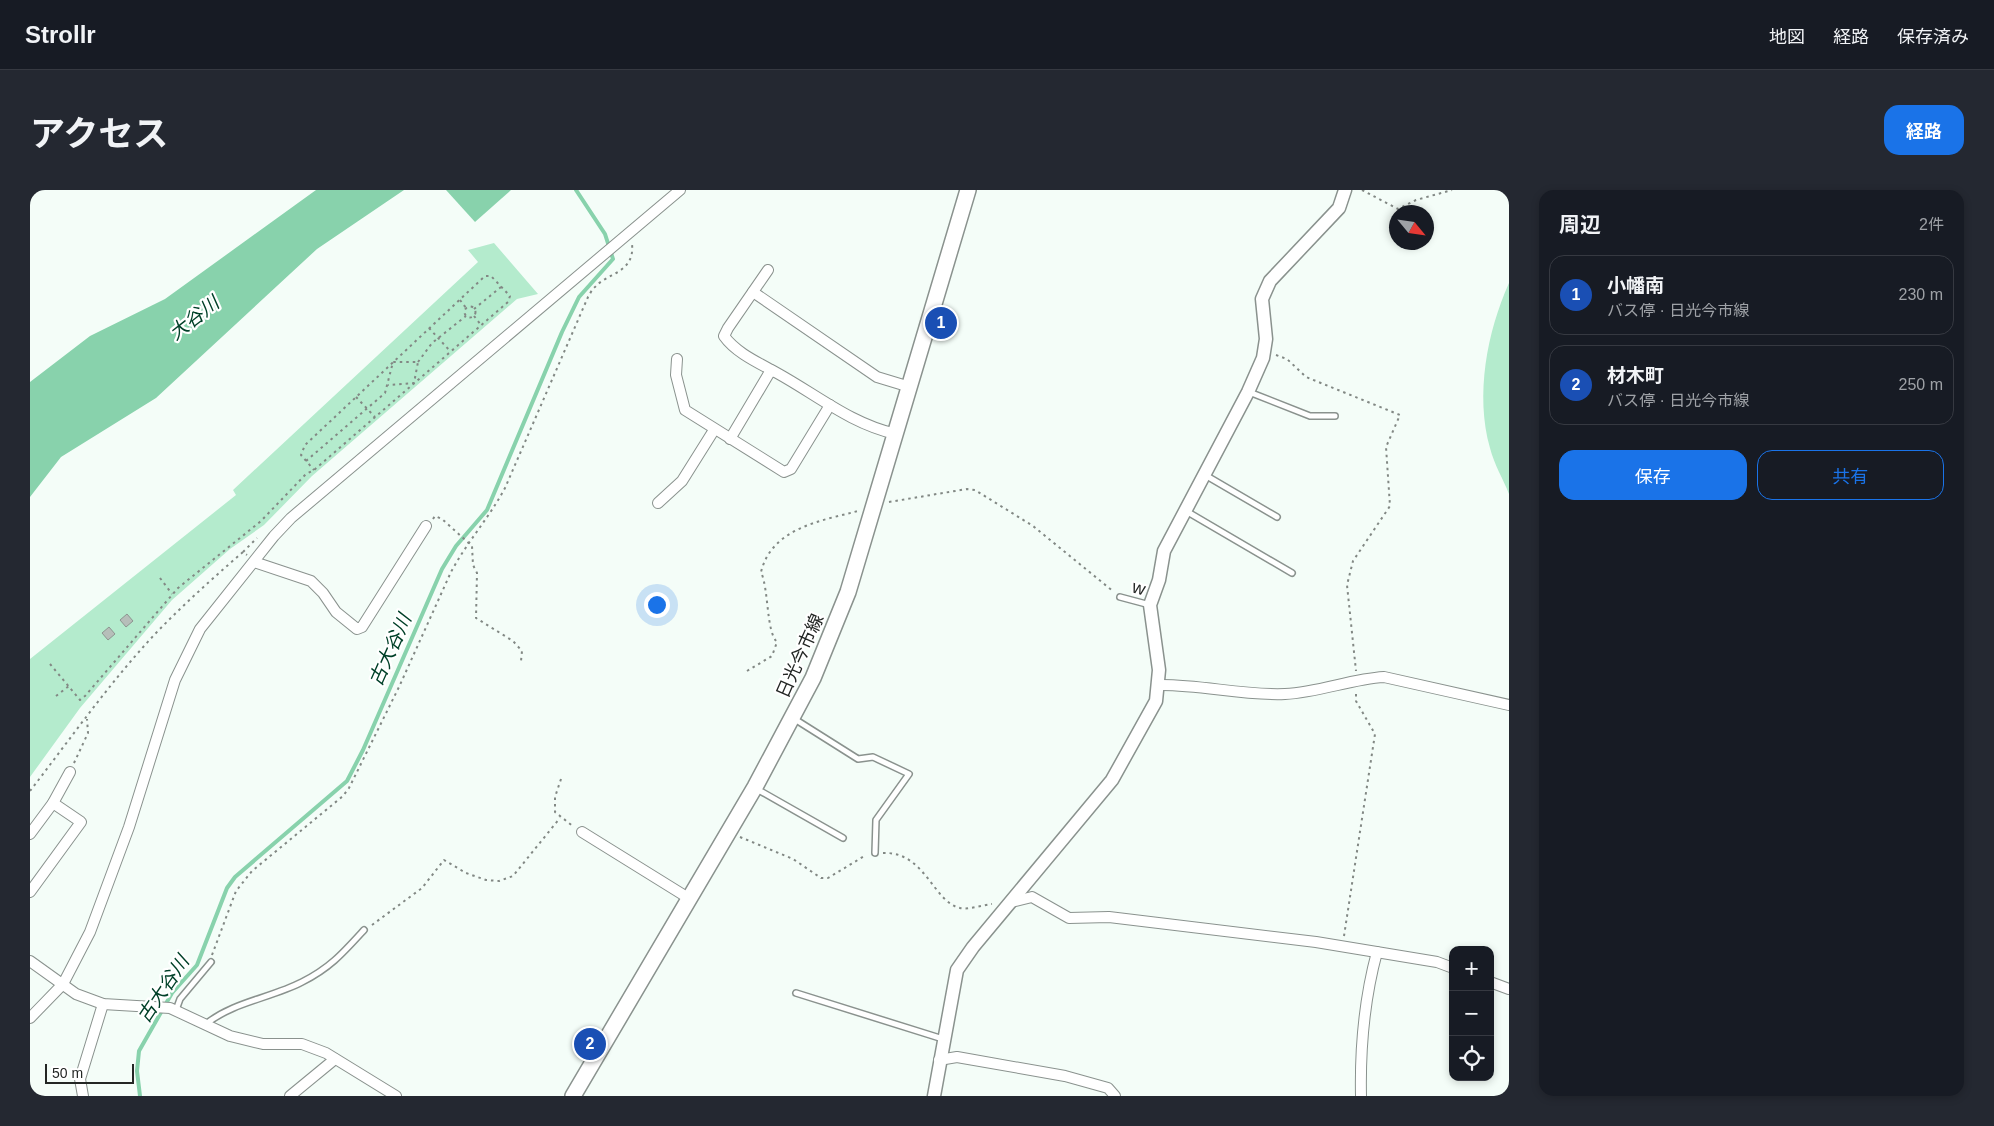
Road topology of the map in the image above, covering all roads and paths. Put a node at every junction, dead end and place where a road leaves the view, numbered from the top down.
1 (680, 190) edge
2 (968, 190) edge
3 (1345, 190) edge
4 (1362, 190) edge
5 (1452, 190) edge
6 (626, 234) junction
7 (768, 270) dead end
8 (501, 286) junction
9 (753, 292) junction
10 (460, 300) junction
11 (466, 308) junction
12 (474, 309) junction
13 (466, 316) junction
14 (474, 316) junction
15 (481, 325) junction
16 (429, 328) junction
17 (439, 339) junction
18 (1264, 351) junction
19 (450, 352) junction
20 (677, 359) dead end
21 (393, 362) junction
22 (418, 362) junction
23 (771, 370) junction
24 (414, 383) junction
25 (388, 385) junction
26 (910, 387) junction
27 (1248, 392) junction
28 (356, 397) junction
29 (830, 405) junction
30 (367, 409) junction
31 (1335, 416) dead end
32 (375, 417) junction
33 (714, 430) junction
34 (896, 434) junction
35 (730, 439) junction
36 (306, 461) junction
37 (314, 470) junction
38 (1204, 475) junction
39 (912, 497) dead end
40 (658, 503) dead end
41 (1185, 511) junction
42 (833, 517) dead end
43 (1277, 517) dead end
44 (261, 521) junction
45 (264, 525) dead end
46 (426, 526) joint
47 (469, 542) junction
48 (254, 562) junction
49 (1292, 572) dead end
50 (160, 578) dead end
51 (172, 594) junction
52 (1120, 597) joint
53 (1150, 605) junction
54 (521, 661) dead end
55 (50, 664) dead end
56 (748, 671) dead end
57 (1357, 682) junction
58 (1158, 685) junction
59 (69, 686) junction
60 (56, 696) dead end
61 (1509, 705) edge
62 (87, 717) junction
63 (793, 718) junction
64 (70, 772) joint
65 (562, 779) dead end
66 (755, 788) junction
67 (30, 791) edge
68 (53, 803) junction
69 (560, 818) junction
70 (582, 832) joint
71 (729, 832) junction
72 (30, 834) edge
73 (843, 838) dead end
74 (875, 853) junction
75 (30, 892) edge
76 (690, 898) junction
77 (1011, 902) junction
78 (364, 930) joint
79 (1342, 946) junction
80 (1377, 952) junction
81 (30, 960) edge
82 (211, 962) joint
83 (1449, 966) edge
84 (1494, 983) edge
85 (62, 984) junction
86 (1509, 989) edge
87 (796, 993) dead end
88 (103, 1004) junction
89 (173, 1009) junction
90 (30, 1018) edge
91 (204, 1025) junction
92 (943, 1039) junction
93 (335, 1059) junction
94 (939, 1060) junction
95 (83, 1096) edge
96 (290, 1096) edge
97 (396, 1096) edge
98 (573, 1096) edge
99 (934, 1096) edge
100 (1115, 1096) edge
101 (1362, 1096) edge

1 - 6 street
2 - 26 main road, 日光今市線
3 - 18 street
4 - 5 path
6 - 47 path
6 - 48 street
7 - 9 street
8 - 10 path
8 - 12 path
8 - 15 path
9 - 23 street
9 - 26 street
10 - 11 path
10 - 16 path
11 - 12 path
11 - 13 path
12 - 14 path
13 - 14 path
13 - 17 path
14 - 15 path
15 - 19 path
16 - 17 path
16 - 21 path
17 - 19 path
17 - 22 path
18 - 27 street
18 - 57 path
19 - 24 path
20 - 33 street
21 - 22 path
21 - 25 path
21 - 28 path
22 - 24 path
23 - 29 street
23 - 35 street
24 - 25 path
24 - 32 path
25 - 30 path
26 - 34 main road, 日光今市線
27 - 31 lane
27 - 38 street
28 - 30 path
28 - 36 path
29 - 34 street
29 - 35 street
30 - 32 path
30 - 36 path
32 - 37 path
33 - 35 street
33 - 40 street
34 - 63 main road, 日光今市線
36 - 37 path
37 - 44 path
38 - 41 street
38 - 43 lane
39 - 52 path
41 - 49 lane
41 - 53 street
42 - 56 path
44 - 45 path
44 - 51 path
46 - 47 path
46 - 48 street
47 - 54 path
47 - 82 path
48 - 62 path
48 - 85 street
50 - 51 path
51 - 59 path
52 - 53 lane, w
53 - 58 street
55 - 59 path
57 - 58 street
57 - 61 street
57 - 79 path
58 - 77 street
59 - 60 path
62 - 64 path
62 - 67 path
63 - 66 main road, 日光今市線
63 - 74 lane
64 - 68 street
65 - 69 path
66 - 71 main road, 日光今市線
66 - 73 lane
68 - 72 street
68 - 75 street
69 - 70 path
69 - 78 path
70 - 76 street
71 - 74 path
71 - 76 main road, 日光今市線
74 - 77 path
76 - 98 main road, 日光今市線
77 - 79 street
77 - 92 street
78 - 91 lane
79 - 80 street
80 - 83 street
80 - 101 street
81 - 85 street
82 - 89 lane
84 - 86 street
85 - 88 street
85 - 90 street
87 - 92 lane
88 - 89 street
88 - 95 street
89 - 91 street
91 - 93 street
92 - 94 street
93 - 96 street
93 - 97 street
94 - 99 street
94 - 100 street

